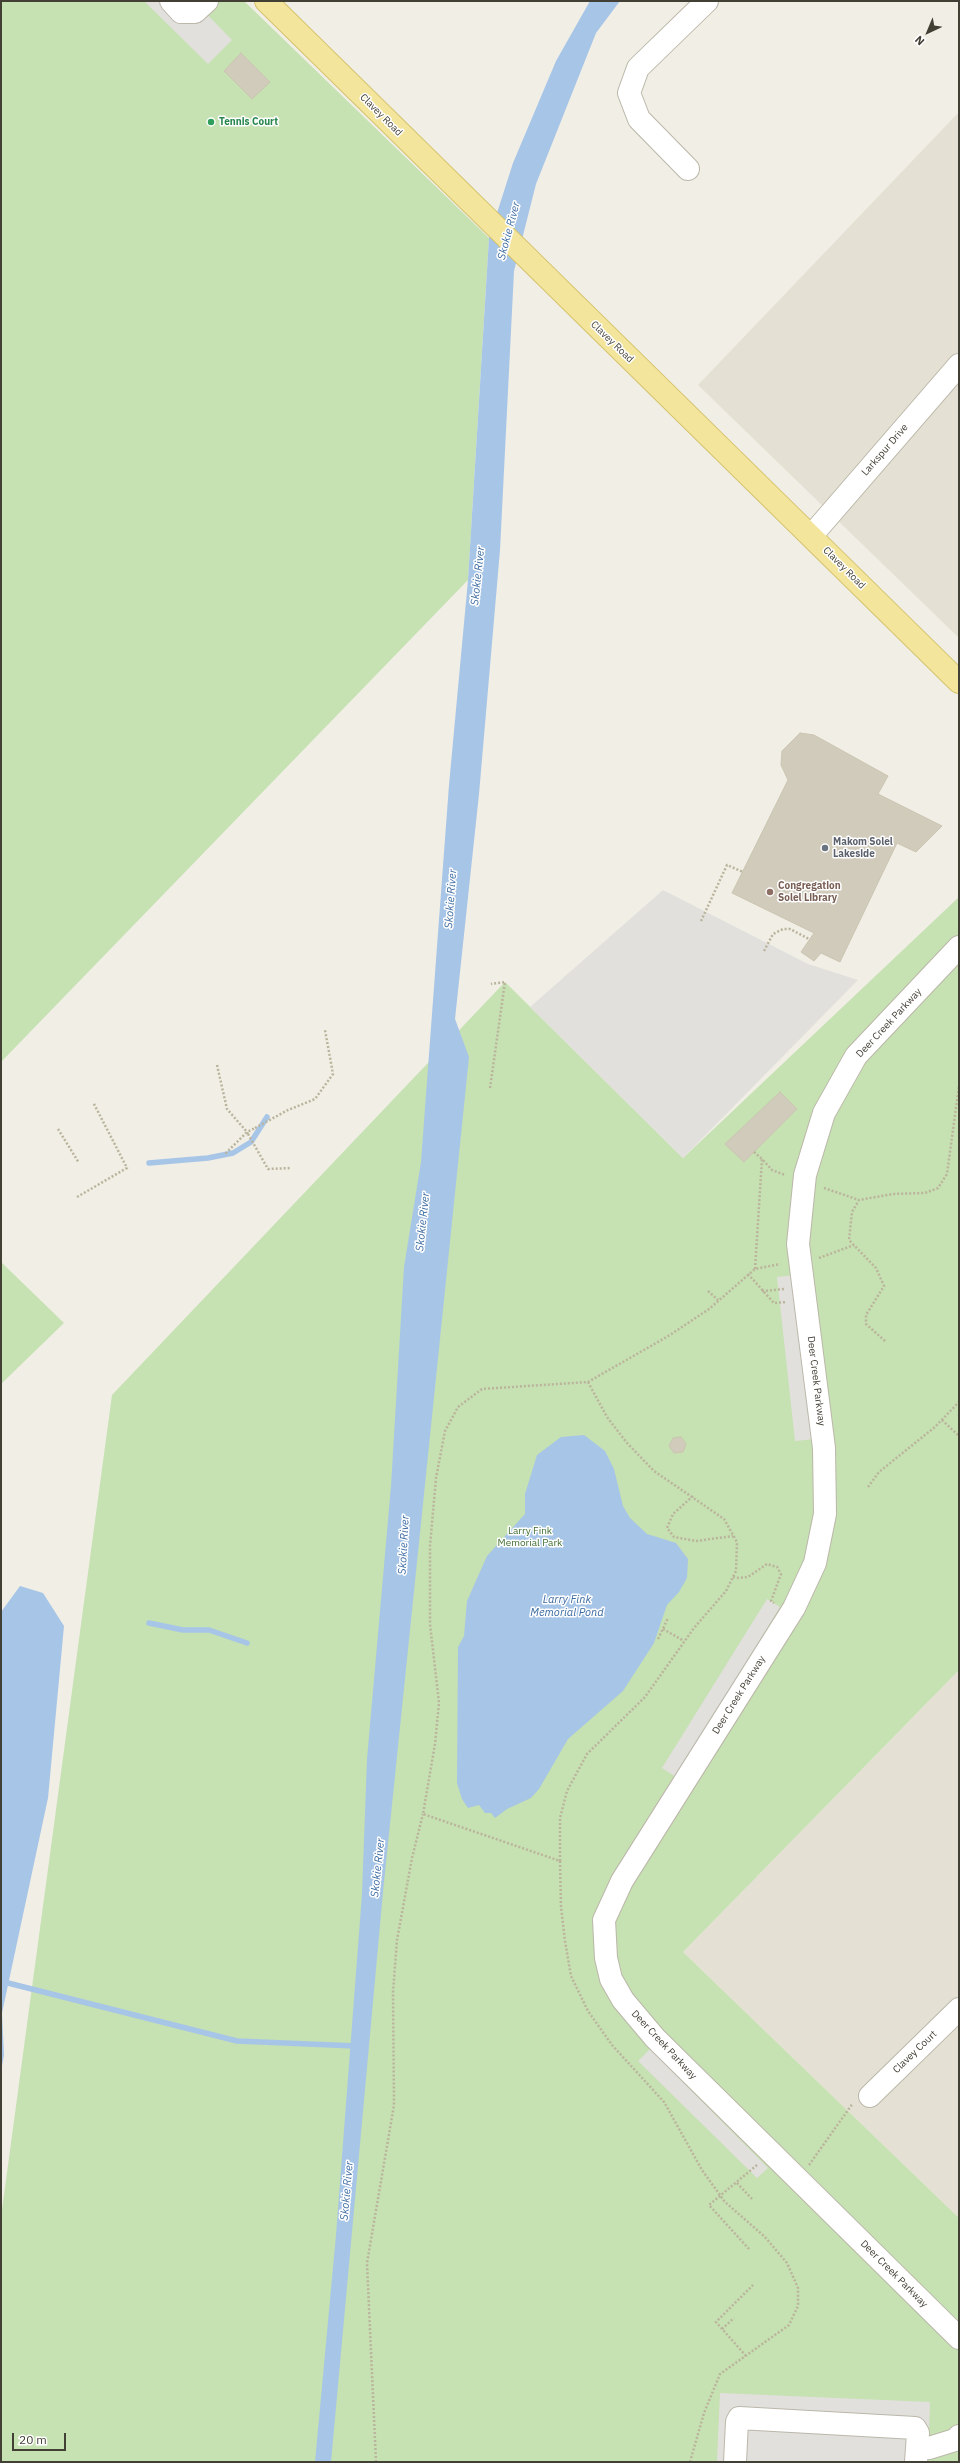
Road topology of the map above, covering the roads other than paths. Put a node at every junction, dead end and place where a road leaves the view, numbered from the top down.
1 (171, 1) edge
2 (207, 1) edge
3 (266, 1) edge
4 (707, 1) edge
5 (688, 170) dead end
6 (959, 365) edge
7 (812, 535) junction
8 (959, 682) edge
9 (959, 947) edge
10 (959, 2009) edge
11 (863, 2098) road end
12 (959, 2338) edge
13 (959, 2436) edge
14 (921, 2453) edge
15 (735, 2462) edge

1 - 2 street
3 - 7 main road, Clavey Road
4 - 5 street
6 - 7 street, Larkspur Drive
7 - 8 main road, Clavey Road
9 - 12 street, Deer Creek Parkway
10 - 11 street, Clavey Court
13 - 14 street
14 - 15 street

